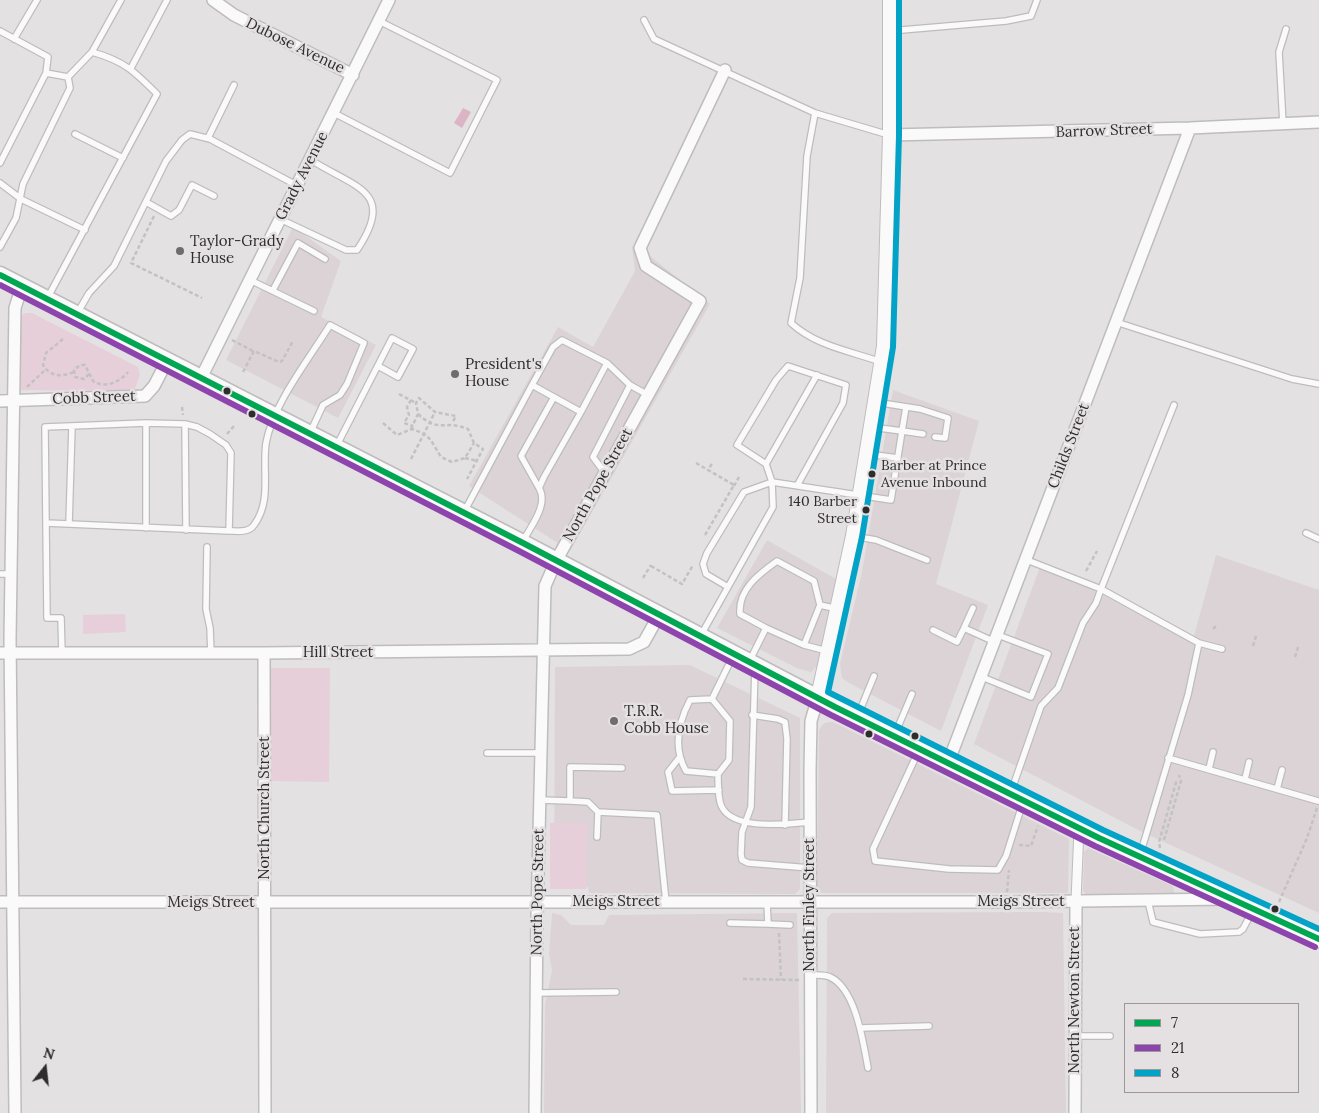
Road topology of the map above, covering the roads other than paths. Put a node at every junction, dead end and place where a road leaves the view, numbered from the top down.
1 (37, 0) edge
2 (121, 0) edge
3 (166, 0) edge
4 (213, 0) edge
5 (389, 0) edge
6 (890, 0) edge
7 (1037, 0) edge
8 (644, 20) dead end
9 (379, 21) junction
10 (1286, 29) dead end
11 (0, 31) edge
12 (890, 31) junction
13 (14, 39) junction
14 (92, 52) junction
15 (131, 68) junction
16 (725, 70) junction
17 (46, 73) junction
18 (353, 75) junction
19 (68, 77) junction
20 (234, 85) dead end
21 (334, 113) junction
22 (814, 113) junction
23 (1319, 122) edge
24 (1283, 124) junction
25 (1190, 128) junction
26 (75, 134) dead end
27 (890, 135) junction
28 (208, 138) junction
29 (123, 158) junction
30 (311, 160) junction
31 (0, 163) edge
32 (0, 183) edge
33 (298, 186) junction
34 (214, 196) dead end
35 (21, 199) junction
36 (146, 202) junction
37 (280, 219) junction
38 (85, 230) junction
39 (0, 247) edge
40 (325, 259) dead end
41 (0, 275) edge
42 (250, 280) junction
43 (22, 286) junction
44 (273, 290) junction
45 (47, 299) junction
46 (314, 312) dead end
47 (77, 314) junction
48 (1116, 322) junction
49 (167, 361) junction
50 (881, 362) junction
51 (607, 363) junction
52 (378, 366) junction
53 (817, 375) junction
54 (201, 378) junction
55 (1319, 384) edge
56 (532, 385) junction
57 (630, 385) junction
58 (648, 395) junction
59 (554, 397) junction
60 (13, 400) junction
61 (0, 401) edge
62 (875, 402) junction
63 (1174, 405) dead end
64 (906, 407) junction
65 (581, 412) junction
66 (276, 416) junction
67 (146, 423) junction
68 (185, 424) junction
69 (72, 426) junction
70 (871, 427) junction
71 (902, 431) junction
72 (309, 434) junction
73 (923, 434) dead end
74 (935, 436) dead end
75 (336, 447) junction
76 (867, 454) junction
77 (898, 458) junction
78 (766, 464) junction
79 (605, 473) junction
80 (772, 482) junction
81 (798, 484) junction
82 (539, 488) junction
83 (861, 495) junction
84 (464, 513) junction
85 (46, 523) junction
86 (69, 524) junction
87 (146, 528) junction
88 (186, 530) junction
89 (229, 531) junction
90 (1306, 533) dead end
91 (853, 536) junction
92 (1319, 539) edge
93 (522, 543) junction
94 (207, 547) dead end
95 (927, 560) dead end
96 (1027, 560) junction
97 (556, 561) junction
98 (5, 574) edge
99 (728, 587) junction
100 (1101, 589) junction
101 (820, 605) junction
102 (973, 608) dead end
103 (839, 609) junction
104 (660, 615) junction
105 (766, 628) junction
106 (964, 628) junction
107 (933, 630) dead end
108 (700, 637) junction
109 (996, 638) junction
110 (1199, 643) junction
111 (804, 645) junction
112 (1222, 649) dead end
113 (829, 651) junction
114 (543, 652) junction
115 (5, 653) edge
116 (211, 653) junction
117 (264, 653) junction
118 (62, 654) junction
119 (746, 660) junction
120 (874, 676) dead end
121 (982, 677) junction
122 (912, 694) dead end
123 (818, 697) junction
124 (712, 699) junction
125 (752, 716) junction
126 (857, 718) junction
127 (894, 736) junction
128 (920, 748) junction
129 (1214, 752) dead end
130 (487, 753) dead end
131 (541, 753) junction
132 (679, 758) junction
133 (1168, 758) junction
134 (1249, 762) dead end
135 (948, 763) junction
136 (622, 768) dead end
137 (1209, 769) junction
138 (1282, 770) dead end
139 (718, 774) junction
140 (1245, 780) junction
141 (1277, 788) junction
142 (719, 790) junction
143 (1017, 797) junction
144 (540, 800) junction
145 (570, 801) junction
146 (1318, 801) edge
147 (598, 812) junction
148 (810, 822) junction
149 (746, 823) junction
150 (785, 825) junction
151 (1078, 828) junction
152 (597, 837) dead end
153 (1139, 857) junction
154 (810, 868) junction
155 (1233, 899) junction
156 (1148, 901) junction
157 (0, 902) edge
158 (13, 902) junction
159 (537, 902) junction
160 (666, 902) junction
161 (767, 902) junction
162 (810, 902) junction
163 (1076, 902) junction
164 (265, 903) junction
165 (1254, 909) junction
166 (730, 923) dead end
167 (768, 924) junction
168 (790, 924) dead end
169 (1319, 939) edge
170 (810, 977) junction
171 (616, 992) dead end
172 (537, 993) junction
173 (928, 1026) dead end
174 (860, 1028) junction
175 (1075, 1036) junction
176 (1110, 1036) dead end
177 (868, 1068) dead end
178 (15, 1113) edge
179 (265, 1113) edge
180 (536, 1113) edge
181 (811, 1113) edge
182 (1075, 1113) edge

1 - 13 lane
2 - 14 lane
3 - 15 lane
4 - 18 street, Dubose Avenue
5 - 9 street, Grady Avenue
6 - 12 street
7 - 12 lane
8 - 16 lane
9 - 18 street, Grady Avenue
9 - 21 lane
10 - 24 lane
11 - 13 lane
12 - 27 street
13 - 17 lane
14 - 15 lane
14 - 19 lane
15 - 29 lane
16 - 22 lane
16 - 58 street, North Pope Street
17 - 19 lane
17 - 31 lane
18 - 21 street, Grady Avenue
19 - 35 lane
20 - 28 lane
21 - 30 street, Grady Avenue
22 - 27 lane
22 - 50 lane
23 - 24 street, Barrow Street
24 - 25 street, Barrow Street
25 - 27 street, Barrow Street
25 - 48 street, Childs Street
26 - 29 lane
27 - 50 street
28 - 33 lane
28 - 36 lane
29 - 38 lane
30 - 33 street, Grady Avenue
30 - 37 lane
32 - 35 lane
33 - 37 street, Grady Avenue
34 - 36 lane
35 - 38 lane
35 - 39 lane
36 - 47 lane
37 - 42 street, Grady Avenue
38 - 45 lane
40 - 44 lane
41 - 43 main road
42 - 44 lane
42 - 54 street, Grady Avenue
43 - 45 main road
43 - 60 street
44 - 46 lane
45 - 47 main road
47 - 49 main road
48 - 55 lane
48 - 96 street, Childs Street
49 - 54 main road
49 - 60 street, Cobb Street
50 - 62 street
51 - 56 lane
51 - 57 lane
51 - 65 lane
52 - 52 lane
52 - 75 lane
53 - 78 lane
53 - 78 lane
53 - 81 lane
54 - 66 main road
56 - 59 lane
56 - 84 lane
57 - 58 lane
57 - 79 lane
58 - 79 street, North Pope Street
59 - 65 lane
59 - 82 lane
60 - 61 street, Cobb Street
60 - 98 street
62 - 64 lane
62 - 70 street
63 - 100 lane
64 - 71 lane
64 - 74 lane
65 - 82 lane
66 - 72 main road
66 - 72 lane
66 - 89 lane
67 - 68 lane
67 - 69 lane
67 - 87 lane
68 - 88 lane
68 - 89 lane
69 - 85 lane
69 - 86 lane
70 - 71 lane
70 - 76 street
71 - 73 lane
71 - 77 lane
72 - 75 main road
75 - 84 main road
76 - 77 lane
76 - 83 street
77 - 83 lane
78 - 80 lane
79 - 97 street, North Pope Street
80 - 81 lane
80 - 99 lane
80 - 99 lane
81 - 83 lane
82 - 93 lane
83 - 91 street
84 - 93 main road
85 - 86 lane
85 - 118 lane
86 - 87 lane
87 - 88 lane
88 - 89 lane
90 - 92 lane
91 - 95 lane
91 - 103 street
93 - 97 main road
94 - 116 lane
96 - 100 lane
96 - 109 street, Childs Street
97 - 104 main road
97 - 114 street, North Pope Street
98 - 115 street
99 - 108 lane
100 - 110 lane
100 - 143 lane
101 - 103 lane
101 - 105 lane
101 - 111 lane
102 - 106 lane
103 - 113 street
104 - 108 main road
104 - 114 street, Hill Street
105 - 111 lane
105 - 119 lane
106 - 107 lane
106 - 109 lane
108 - 119 main road
109 - 121 street, Childs Street
109 - 121 lane
110 - 112 lane
110 - 133 lane
111 - 113 lane
113 - 123 street
114 - 117 street, Hill Street
114 - 131 street, North Pope Street
115 - 118 street, Hill Street
115 - 158 street
116 - 117 street, Hill Street
116 - 118 street, Hill Street
117 - 164 street, North Church Street
119 - 123 main road
119 - 124 lane
119 - 125 lane
120 - 126 lane
121 - 135 street, Childs Street
122 - 127 lane
123 - 126 main road
123 - 148 street, North Finley Street
124 - 132 lane
124 - 139 lane
125 - 149 lane
125 - 150 lane
126 - 127 main road
127 - 128 main road
128 - 135 main road
128 - 143 lane
129 - 137 lane
130 - 131 lane
131 - 144 street, North Pope Street
132 - 139 lane
132 - 142 lane
133 - 137 lane
133 - 153 lane
134 - 140 lane
135 - 143 main road
136 - 145 lane
137 - 140 lane
138 - 141 lane
139 - 142 lane
140 - 141 lane
141 - 146 lane
142 - 149 lane
143 - 151 main road
144 - 145 lane
144 - 159 street, North Pope Street
145 - 147 lane
147 - 152 lane
147 - 160 lane
148 - 150 lane
148 - 154 street, North Finley Street
149 - 150 lane
149 - 154 lane
151 - 153 main road
151 - 163 street, North Newton Street
153 - 155 main road
154 - 162 street, North Finley Street
155 - 156 street, Meigs Street
155 - 165 main road
156 - 163 street, Meigs Street
156 - 165 lane
157 - 158 street, Meigs Street
158 - 164 street, Meigs Street
158 - 178 street
159 - 160 street, Meigs Street
159 - 164 street, Meigs Street
159 - 172 street, North Pope Street
160 - 161 street, Meigs Street
161 - 162 street, Meigs Street
161 - 167 lane
162 - 163 street, Meigs Street
162 - 170 street, North Finley Street
163 - 175 street, North Newton Street
164 - 179 street, North Church Street
165 - 169 main road
166 - 167 lane
167 - 168 lane
170 - 174 lane
170 - 181 street, North Finley Street
171 - 172 lane
172 - 180 street, North Pope Street
173 - 174 lane
174 - 177 lane
175 - 176 lane
175 - 182 street, North Newton Street

